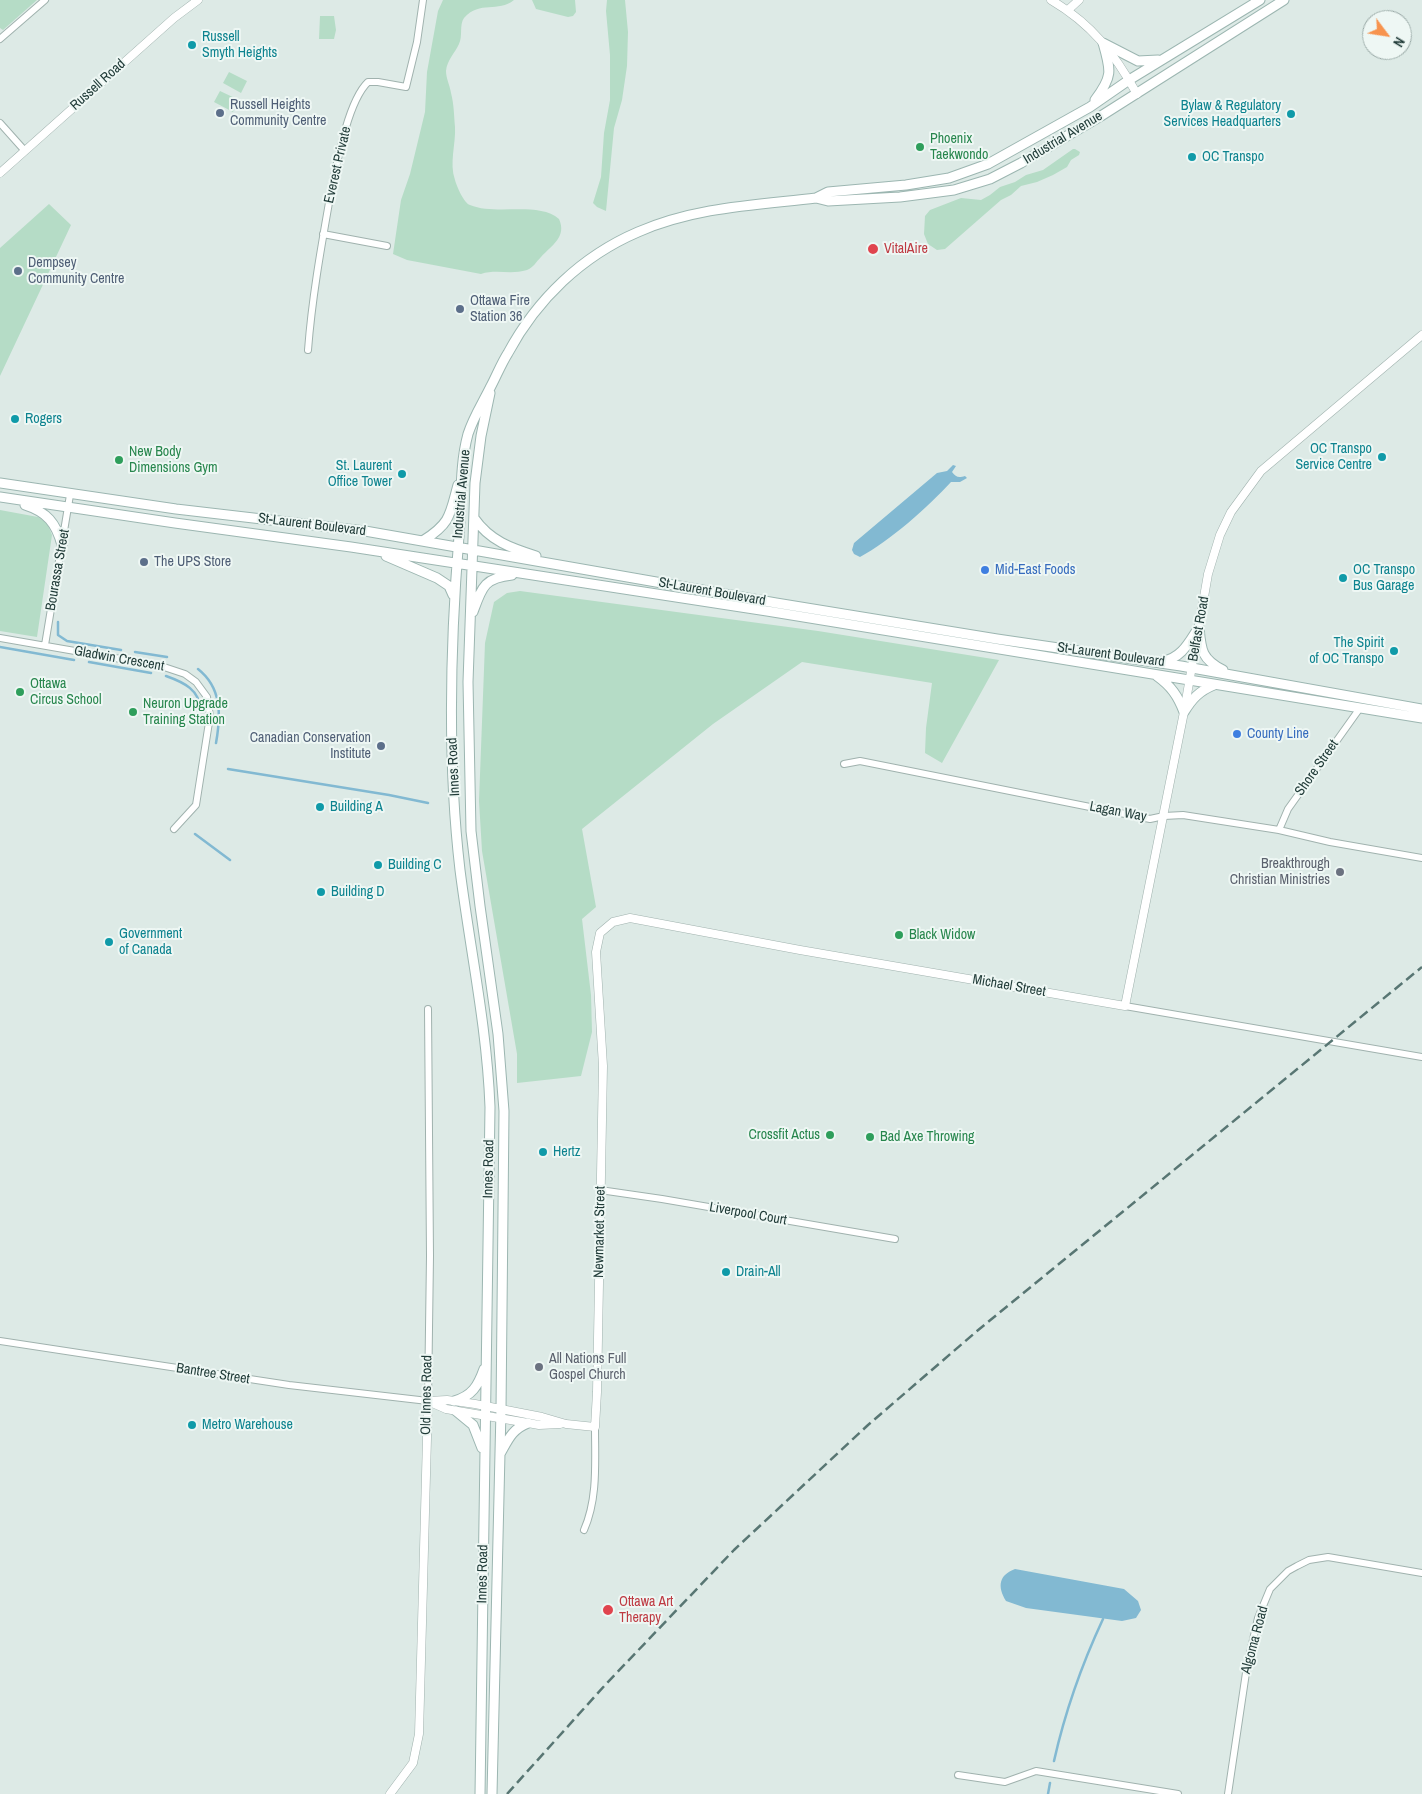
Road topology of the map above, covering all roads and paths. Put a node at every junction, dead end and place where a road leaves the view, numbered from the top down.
1 (45, 0) edge
2 (198, 0) edge
3 (423, 0) edge
4 (1051, 0) edge
5 (1079, 0) edge
6 (1260, 0) edge
7 (1284, 0) edge
8 (1068, 10) junction
9 (0, 39) edge
10 (1104, 43) junction
11 (1161, 60) junction
12 (1129, 80) junction
13 (1137, 94) junction
14 (1090, 107) junction
15 (0, 124) edge
16 (25, 151) junction
17 (0, 173) edge
18 (816, 198) junction
19 (323, 234) junction
20 (387, 246) dead end
21 (1422, 336) edge
22 (308, 350) dead end
23 (492, 386) junction
24 (463, 468) junction
25 (0, 483) edge
26 (70, 495) junction
27 (0, 497) edge
28 (68, 508) junction
29 (474, 518) junction
30 (424, 540) junction
31 (62, 545) junction
32 (458, 547) junction
33 (372, 550) junction
34 (474, 550) junction
35 (457, 563) junction
36 (562, 565) junction
37 (472, 566) junction
38 (528, 574) junction
39 (454, 598) junction
40 (469, 622) junction
41 (1199, 627) junction
42 (0, 638) edge
43 (45, 645) junction
44 (1158, 662) junction
45 (1192, 667) junction
46 (1154, 674) junction
47 (1232, 675) junction
48 (1190, 680) junction
49 (1217, 684) junction
50 (1360, 708) junction
51 (1422, 708) edge
52 (1184, 712) junction
53 (1422, 718) edge
54 (844, 764) dead end
55 (1164, 816) junction
56 (174, 829) dead end
57 (1279, 830) junction
58 (1422, 858) edge
59 (600, 933) joint
60 (1125, 1006) junction
61 (428, 1009) dead end
62 (1422, 1057) edge
63 (600, 1190) junction
64 (895, 1239) dead end
65 (0, 1342) edge
66 (486, 1362) junction
67 (428, 1401) junction
68 (454, 1401) junction
69 (456, 1411) junction
70 (485, 1411) junction
71 (501, 1414) junction
72 (528, 1423) junction
73 (566, 1424) junction
74 (595, 1427) junction
75 (499, 1456) junction
76 (484, 1457) junction
77 (584, 1530) dead end
78 (1422, 1573) edge
79 (958, 1775) dead end
80 (390, 1794) edge
81 (480, 1794) edge
82 (492, 1794) edge
83 (1178, 1794) edge
84 (1228, 1794) edge

1 - 9 street
2 - 16 street, Russell Road
3 - 19 street, Everest Private
4 - 8 street
5 - 8 street
6 - 11 main road, Industrial Avenue
7 - 13 main road, Industrial Avenue
8 - 10 street
10 - 11 main road
10 - 12 street
10 - 14 main road
11 - 12 main road, Industrial Avenue
12 - 13 street
12 - 14 main road, Industrial Avenue
13 - 18 main road, Industrial Avenue
14 - 18 main road, Industrial Avenue
15 - 16 street
16 - 17 street, Russell Road
18 - 23 main road, Industrial Avenue
19 - 20 street
19 - 22 street, Everest Private
21 - 41 street, Belfast Road
23 - 24 main road, Industrial Avenue
23 - 29 main road, Industrial Avenue
24 - 30 main road
24 - 32 main road, Industrial Avenue
25 - 26 main road, St-Laurent Boulevard
26 - 28 street, Bourassa Street
26 - 30 main road, St-Laurent Boulevard
27 - 28 main road, St-Laurent Boulevard
27 - 31 main road
28 - 31 street, Bourassa Street
28 - 33 main road, St-Laurent Boulevard
29 - 34 main road, Industrial Avenue
29 - 36 main road
30 - 32 main road, St-Laurent Boulevard
31 - 43 street, Bourassa Street
32 - 34 main road, St-Laurent Boulevard
32 - 35 main road, Innes Road
33 - 35 main road, St-Laurent Boulevard
33 - 39 main road
34 - 36 main road, St-Laurent Boulevard
34 - 37 main road, Innes Road
35 - 37 main road, St-Laurent Boulevard
35 - 39 main road, Innes Road
36 - 44 main road, St-Laurent Boulevard
37 - 38 main road, St-Laurent Boulevard
37 - 40 main road, Innes Road
38 - 40 main road
38 - 46 main road, St-Laurent Boulevard
39 - 66 main road, Innes Road
40 - 71 main road, Innes Road
41 - 44 main road
41 - 45 street, Belfast Road
41 - 47 main road
42 - 43 street, Gladwin Crescent
43 - 56 street, Gladwin Crescent
44 - 45 main road, St-Laurent Boulevard
45 - 47 main road, St-Laurent Boulevard
45 - 48 street, Belfast Road
46 - 48 main road, St-Laurent Boulevard
46 - 52 main road
47 - 51 main road, St-Laurent Boulevard
48 - 49 main road, St-Laurent Boulevard
48 - 52 street, Belfast Road
49 - 50 main road, St-Laurent Boulevard
49 - 52 main road
50 - 53 main road, St-Laurent Boulevard
50 - 57 street, Shore Street
52 - 55 street, Belfast Road
54 - 55 street, Lagan Way
55 - 57 street, Lagan Way
55 - 60 street, Belfast Road
57 - 58 street, Lagan Way
59 - 60 street, Michael Street
59 - 63 street, Newmarket Street
60 - 62 street, Michael Street
61 - 67 street, Old Innes Road
63 - 64 street, Liverpool Court
63 - 74 street, Newmarket Street
65 - 67 street, Bantree Street
66 - 68 main road
66 - 70 main road, Innes Road
67 - 68 street, Bantree Street
67 - 69 street, Bantree Street
67 - 80 street, Old Innes Road
68 - 70 street, Bantree Street
69 - 70 street, Bantree Street
69 - 76 main road
70 - 71 street, Bantree Street
70 - 76 main road, Innes Road
71 - 72 street, Bantree Street
71 - 73 street, Bantree Street
71 - 75 main road, Innes Road
72 - 73 street, Bantree Street
72 - 75 main road
73 - 74 street, Bantree Street
74 - 77 street, Newmarket Street
75 - 82 main road, Innes Road
76 - 81 main road, Innes Road
78 - 84 street, Algoma Road
79 - 83 street

